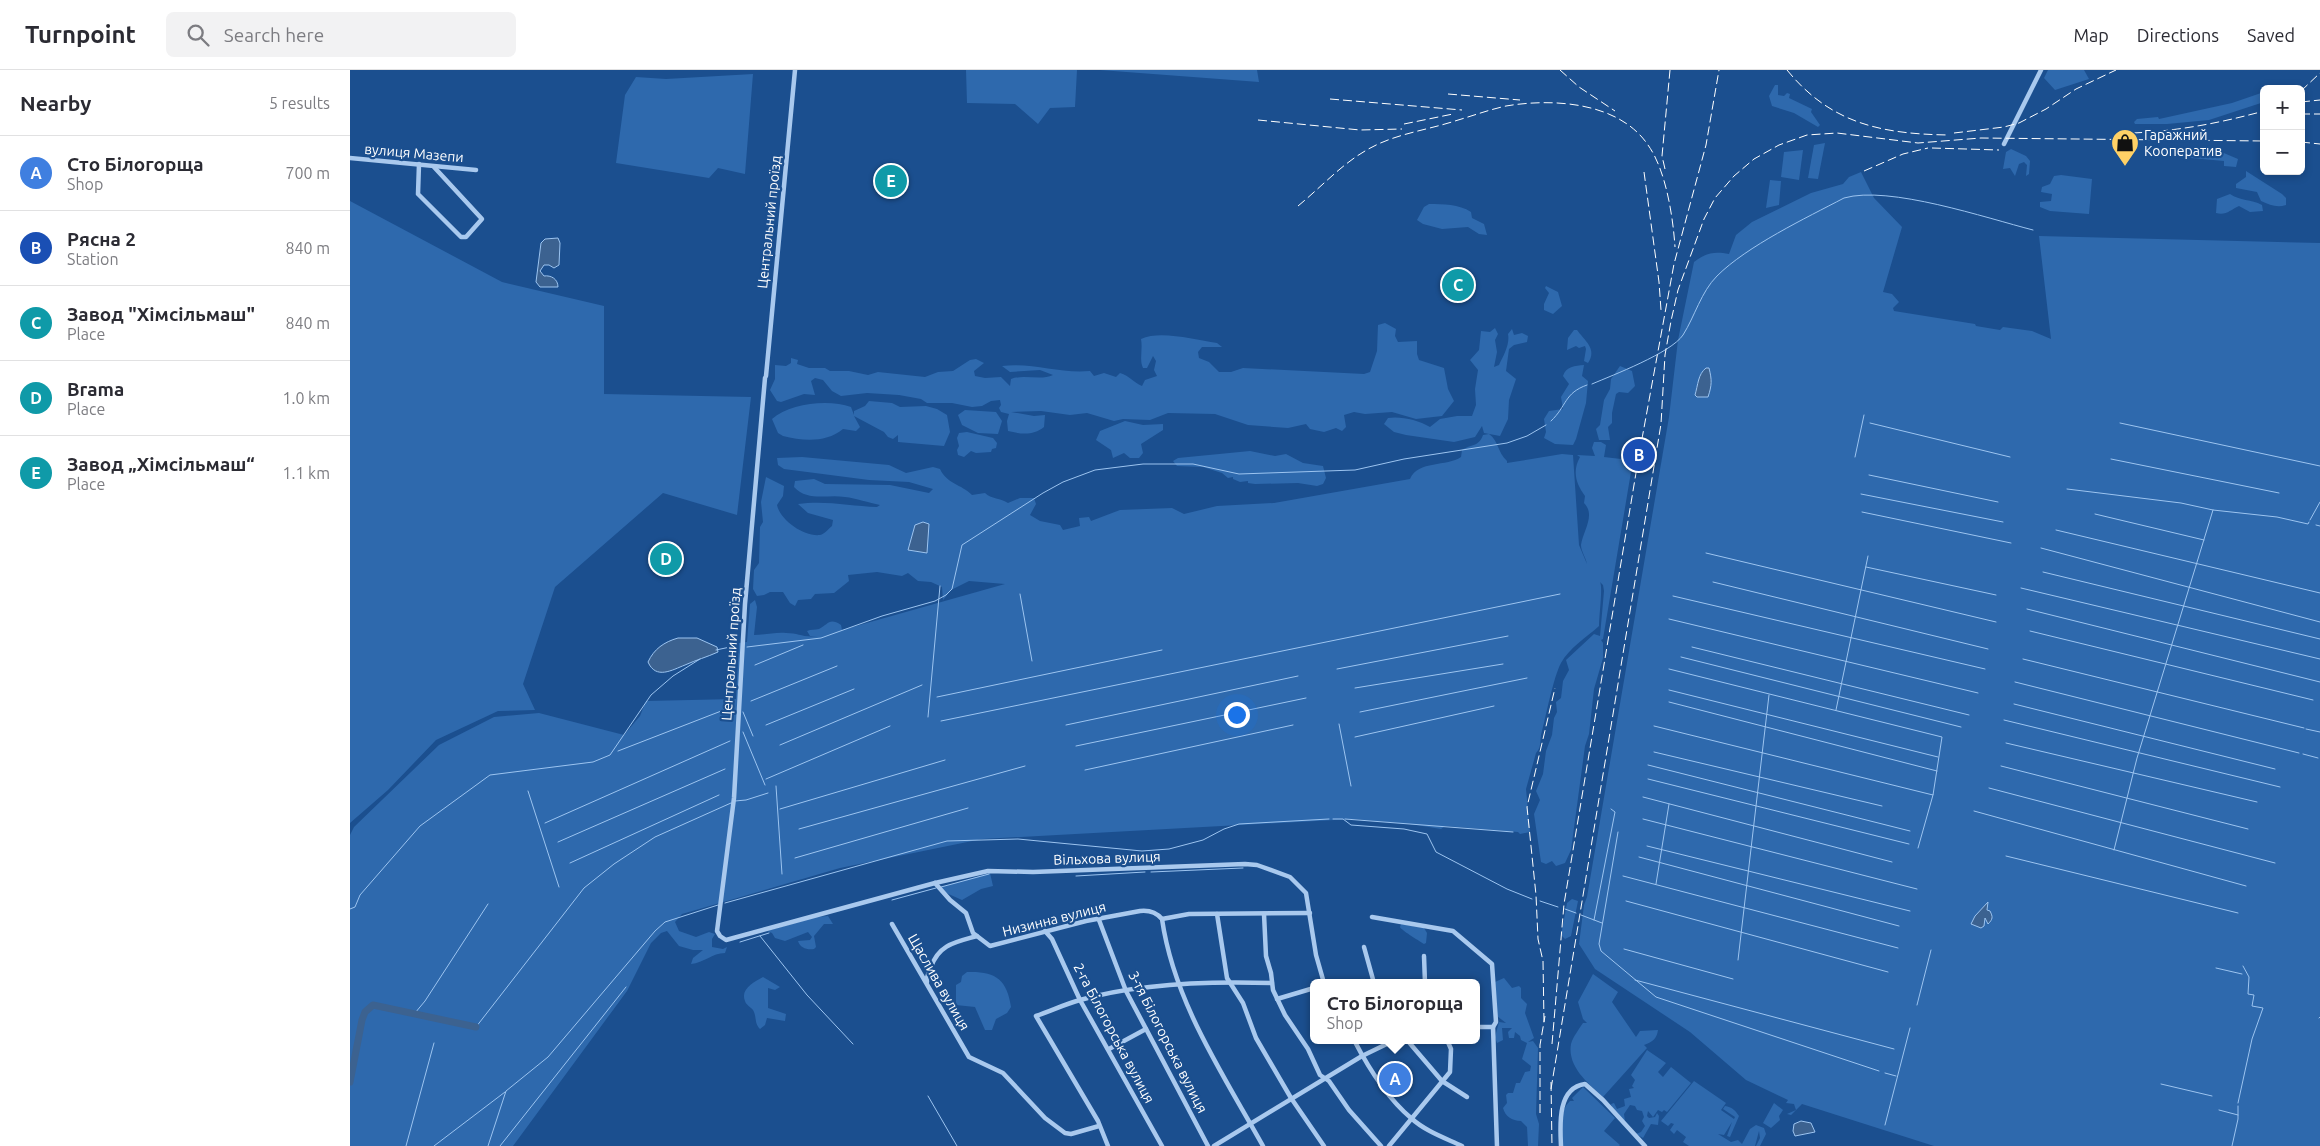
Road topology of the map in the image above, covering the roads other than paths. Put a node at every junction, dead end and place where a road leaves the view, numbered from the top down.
1 (795, 70) edge
2 (2041, 70) edge
3 (2004, 144) dead end
4 (350, 158) edge
5 (419, 164) junction
6 (434, 167) junction
7 (476, 170) dead end
8 (935, 883) junction
9 (1310, 913) junction
10 (1217, 914) junction
11 (1264, 914) junction
12 (1372, 917) dead end
13 (1162, 919) junction
14 (1099, 920) junction
15 (892, 924) dead end
16 (717, 931) joint
17 (1045, 931) junction
18 (977, 936) junction
19 (1364, 947) dead end
20 (1424, 956) dead end
21 (1323, 979) edge
22 (1373, 979) edge
23 (1426, 979) edge
24 (1230, 982) junction
25 (1272, 983) junction
26 (927, 984) junction
27 (1178, 984) junction
28 (1310, 989) edge
29 (1126, 991) junction
30 (1277, 999) junction
31 (1080, 1000) junction
32 (1480, 1027) edge
33 (1493, 1027) junction
34 (1146, 1029) junction
35 (1356, 1044) edge
36 (1387, 1044) edge
37 (1410, 1044) edge
38 (1449, 1044) edge
39 (1109, 1050) junction
40 (1362, 1056) junction
41 (1325, 1079) junction
42 (1442, 1081) junction
43 (1467, 1097) dead end
44 (1291, 1098) junction
45 (1412, 1119) junction
46 (1251, 1124) junction
47 (1099, 1126) junction
48 (1108, 1146) edge
49 (1162, 1146) edge
50 (1208, 1146) edge
51 (1214, 1146) edge
52 (1263, 1146) edge
53 (1324, 1146) edge
54 (1381, 1146) edge
55 (1389, 1146) edge
56 (1462, 1146) edge
57 (1497, 1146) edge
58 (1561, 1146) edge
59 (1645, 1146) edge

1 - 16 street, Центральний проїзд
2 - 3 street
4 - 5 street, вулиця Мазепи
5 - 6 street, вулиця Мазепи
5 - 6 street
6 - 7 street, вулиця Мазепи
8 - 9 street, Вільхова вулиця
8 - 16 street, Вільхова вулиця
8 - 18 street
9 - 11 street
9 - 21 street, Вільхова вулиця
10 - 11 street
10 - 13 street
10 - 24 street
11 - 25 street
12 - 33 street
13 - 14 street, Низинна вулиця
13 - 27 street
14 - 17 street, Низинна вулиця
14 - 29 street, 3-тя Білогорська вулиця
15 - 26 street, Щаслива вулиця
17 - 18 street, Низинна вулиця
17 - 31 street, 2-га Білогорська вулиця
18 - 26 street
19 - 22 street
20 - 23 street
24 - 25 street
24 - 27 street
24 - 44 street
25 - 30 street
26 - 47 street, Щаслива вулиця
27 - 29 street
27 - 46 street
28 - 30 street
29 - 31 street
29 - 34 street, 3-тя Білогорська вулиця
30 - 41 street
31 - 39 street, 2-га Білогорська вулиця
31 - 47 street
32 - 33 street
33 - 57 street
34 - 39 street
34 - 50 street, 3-тя Білогорська вулиця
35 - 40 street
36 - 40 street
37 - 42 street
38 - 42 street
39 - 49 street, 2-га Білогорська вулиця
40 - 41 street
40 - 45 street
41 - 44 street
41 - 54 street
42 - 43 street
42 - 45 street
44 - 46 street
44 - 53 street
45 - 55 street
45 - 56 street
46 - 51 street
46 - 52 street
47 - 48 street
58 - 59 street

